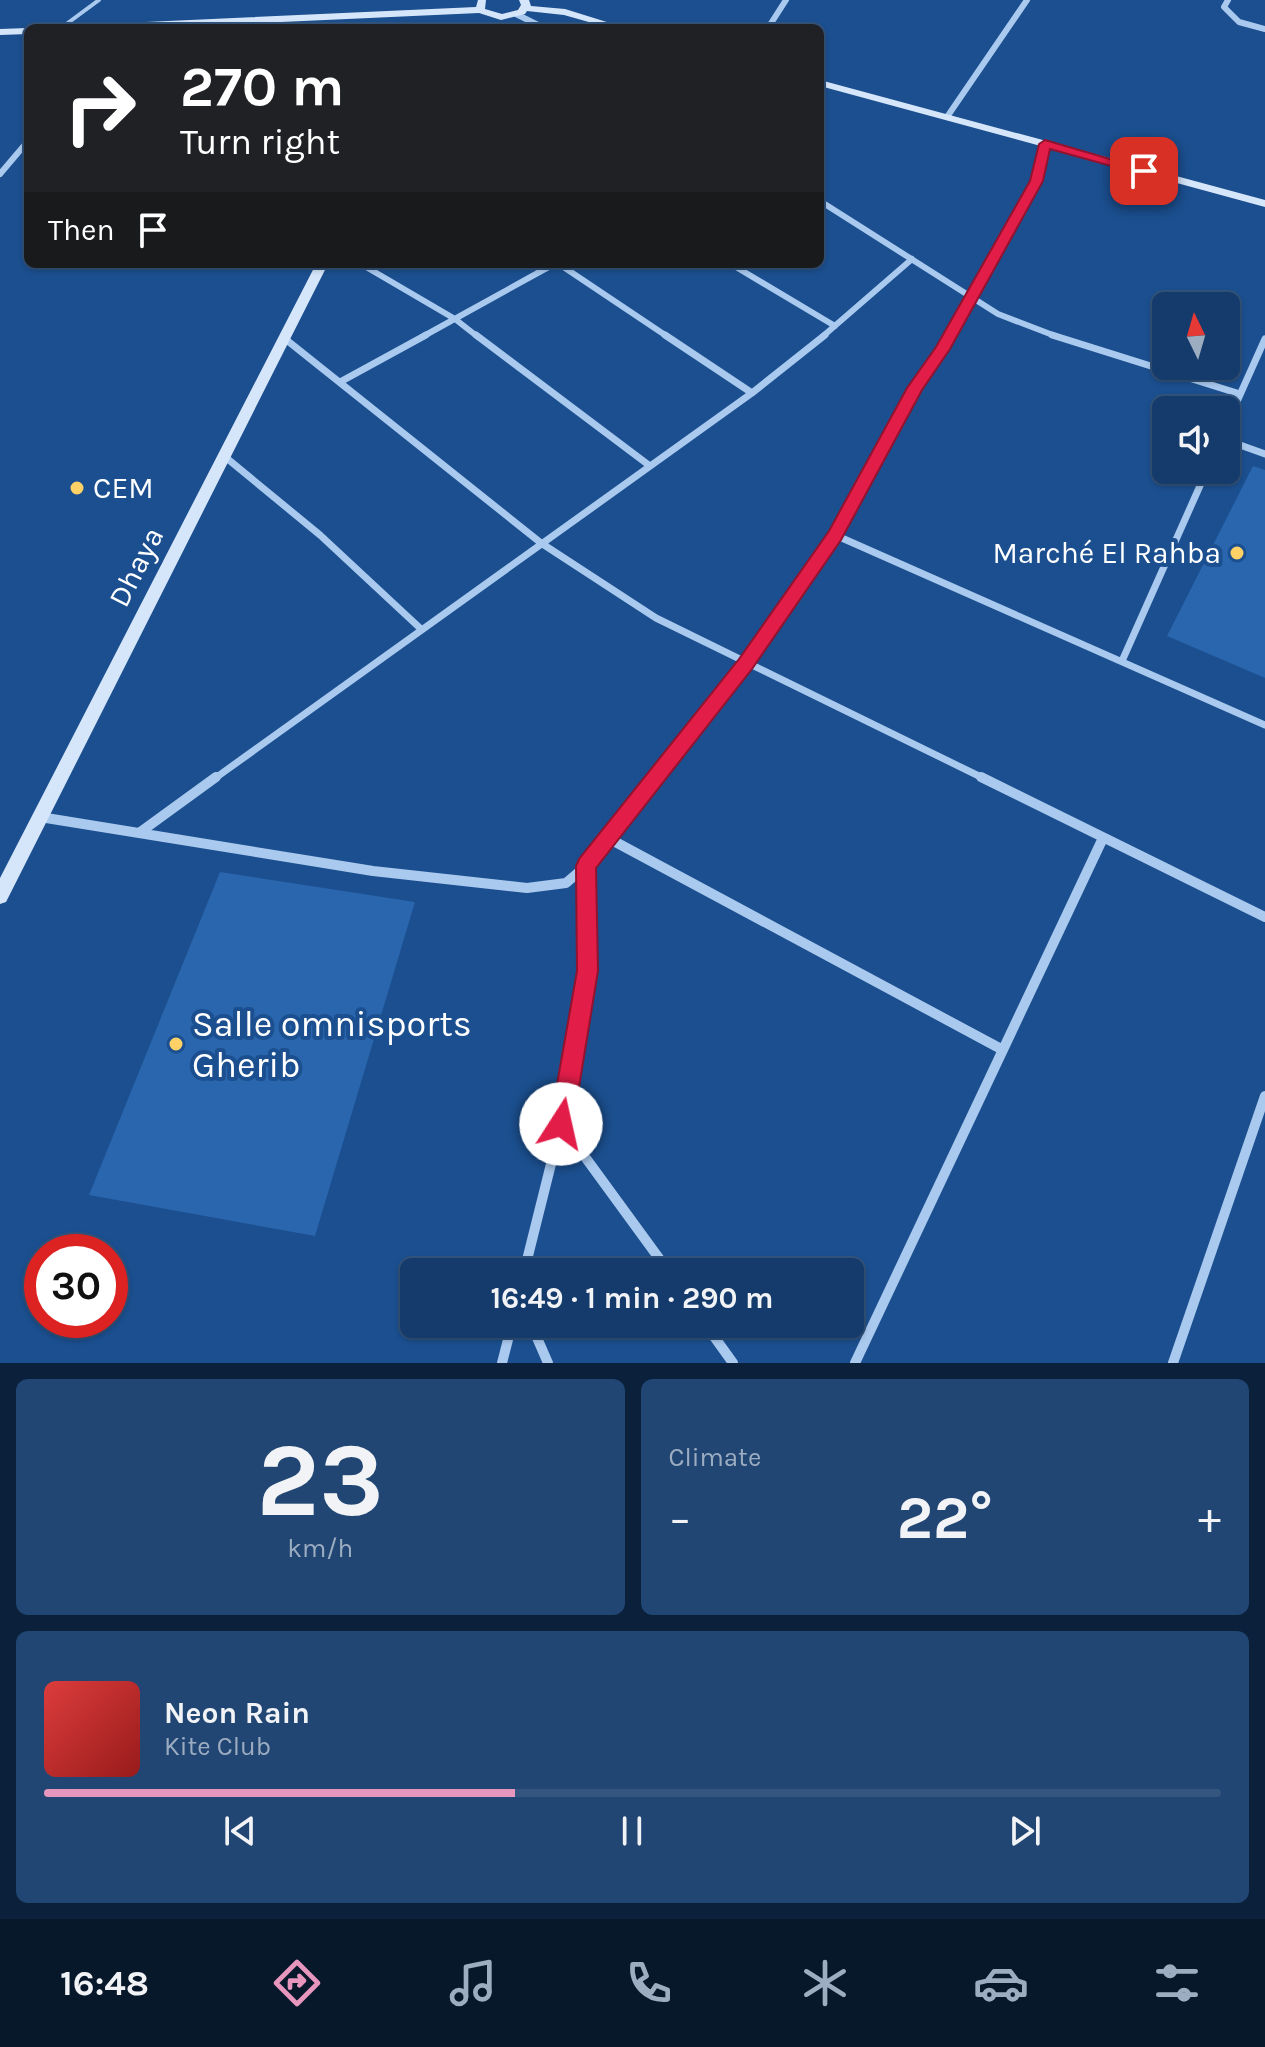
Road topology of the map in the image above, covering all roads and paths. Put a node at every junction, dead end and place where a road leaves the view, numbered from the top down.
1 (99, 0) edge
2 (786, 0) edge
3 (1027, 0) edge
4 (1228, 0) edge
5 (481, 5) edge
6 (522, 7) edge
7 (336, 16) junction
8 (66, 24) edge
9 (180, 24) edge
10 (344, 24) edge
11 (540, 24) edge
12 (607, 24) edge
13 (771, 24) edge
14 (1265, 29) edge
15 (24, 31) edge
16 (0, 32) edge
17 (824, 84) edge
18 (947, 117) junction
19 (1045, 144) junction
20 (24, 146) edge
21 (0, 160) edge
22 (11, 161) junction
23 (0, 174) edge
24 (824, 204) edge
25 (1265, 204) edge
26 (912, 259) junction
27 (320, 268) edge
28 (368, 268) edge
29 (550, 268) edge
30 (563, 268) edge
31 (738, 268) edge
32 (970, 296) junction
33 (455, 319) junction
34 (835, 326) junction
35 (284, 338) junction
36 (1265, 339) edge
37 (340, 382) junction
38 (752, 393) junction
39 (1240, 394) joint
40 (1240, 445) edge
41 (1265, 454) edge
42 (224, 456) junction
43 (650, 466) junction
44 (1201, 484) edge
45 (835, 535) junction
46 (541, 543) junction
47 (421, 629) junction
48 (1122, 661) junction
49 (745, 664) junction
50 (1265, 725) edge
51 (40, 817) junction
52 (139, 833) junction
53 (608, 838) junction
54 (1103, 838) junction
55 (586, 866) junction
56 (0, 896) edge
57 (1265, 917) edge
58 (1003, 1050) junction
59 (1265, 1096) edge
60 (561, 1124) junction
61 (528, 1258) edge
62 (659, 1258) edge
63 (508, 1338) edge
64 (537, 1338) edge
65 (715, 1338) edge
66 (502, 1363) edge
67 (548, 1363) edge
68 (733, 1363) edge
69 (855, 1363) edge
70 (1173, 1363) edge

1 - 8 lane
2 - 13 street
3 - 18 street
4 - 14 street
5 - 6 street
5 - 7 street
6 - 11 street
6 - 12 street
7 - 9 street
7 - 10 street
15 - 16 street
17 - 18 street
18 - 19 street
19 - 25 street
19 - 32 street
20 - 22 street
21 - 22 street
22 - 23 street
24 - 26 street
26 - 32 street
26 - 34 street
27 - 35 street, Dhaya
28 - 33 street
29 - 33 street
30 - 38 street
31 - 34 street
32 - 39 street
32 - 45 street
33 - 37 street
33 - 43 street
34 - 38 street
35 - 37 street
35 - 42 street, Dhaya
36 - 39 street
37 - 46 street
38 - 43 street
40 - 41 street
42 - 47 street
42 - 51 street, Dhaya
43 - 46 street
44 - 48 street
45 - 48 street
45 - 49 street
46 - 47 street
46 - 49 street
47 - 52 street
48 - 50 street
49 - 53 street
49 - 54 street
51 - 52 street
51 - 56 street, Dhaya
52 - 55 street
53 - 55 street
53 - 58 street
54 - 57 street
54 - 58 street
55 - 60 street
58 - 69 street
59 - 70 street
60 - 61 street
60 - 62 street
63 - 66 street
64 - 67 street
65 - 68 street

